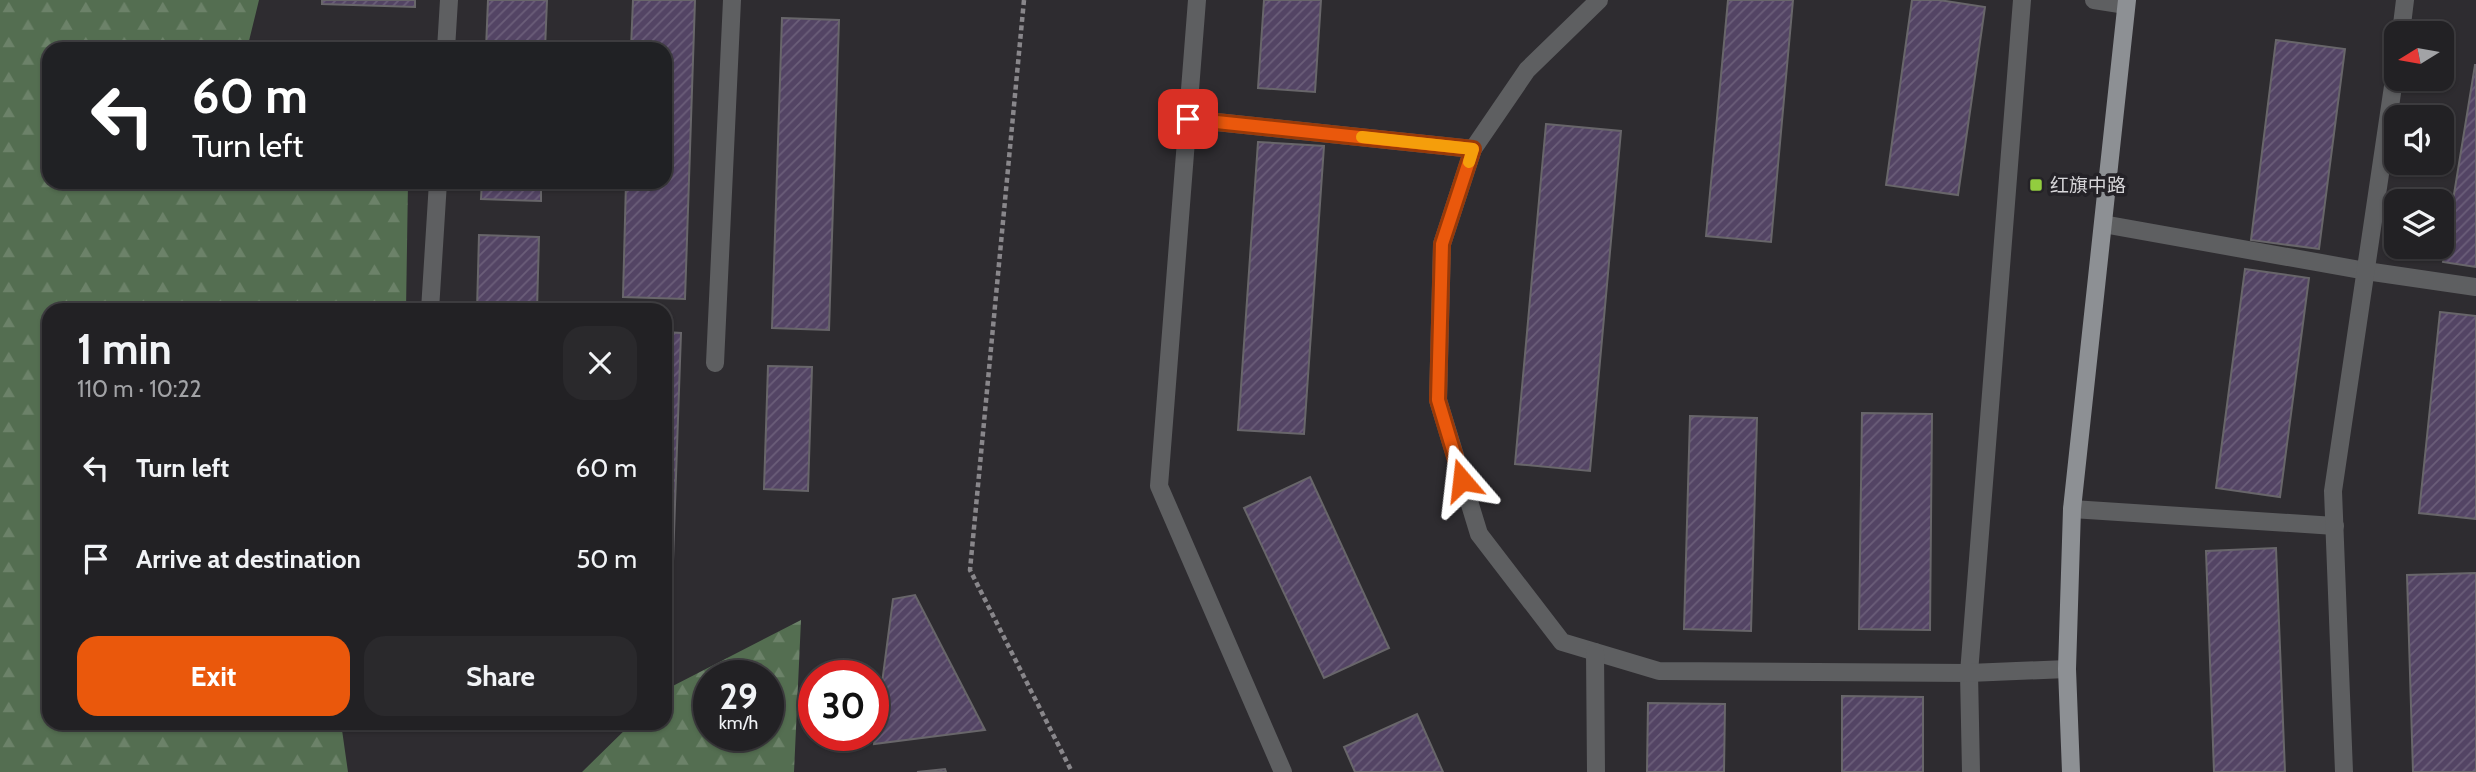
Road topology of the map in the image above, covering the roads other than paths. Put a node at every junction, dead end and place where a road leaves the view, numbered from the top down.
1 (449, 0) edge
2 (732, 0) edge
3 (1197, 0) edge
4 (1599, 0) edge
5 (2022, 0) edge
6 (2094, 0) edge
7 (2406, 0) edge
8 (2126, 3) edge
9 (2403, 21) edge
10 (446, 42) edge
11 (2392, 91) edge
12 (1188, 119) junction
13 (1473, 149) junction
14 (438, 189) edge
15 (2103, 224) junction
16 (2365, 271) junction
17 (2476, 287) edge
18 (430, 303) edge
19 (715, 363) dead end
20 (2072, 509) junction
21 (2335, 526) junction
22 (1595, 652) junction
23 (2067, 668) junction
24 (1969, 673) junction
25 (1283, 772) edge
26 (1596, 772) edge
27 (1970, 772) edge
28 (2071, 772) edge
29 (2344, 772) edge

1 - 10 street
2 - 19 street
3 - 12 street
4 - 13 street
5 - 24 street
6 - 8 street
7 - 9 street
8 - 15 main road
11 - 16 street
12 - 13 street
12 - 25 street
13 - 22 street
14 - 18 street
15 - 16 street
15 - 20 main road
16 - 17 street
16 - 21 street
20 - 21 street
20 - 23 main road
21 - 29 street
22 - 24 street
22 - 26 street
23 - 24 street
23 - 28 main road
24 - 27 street

